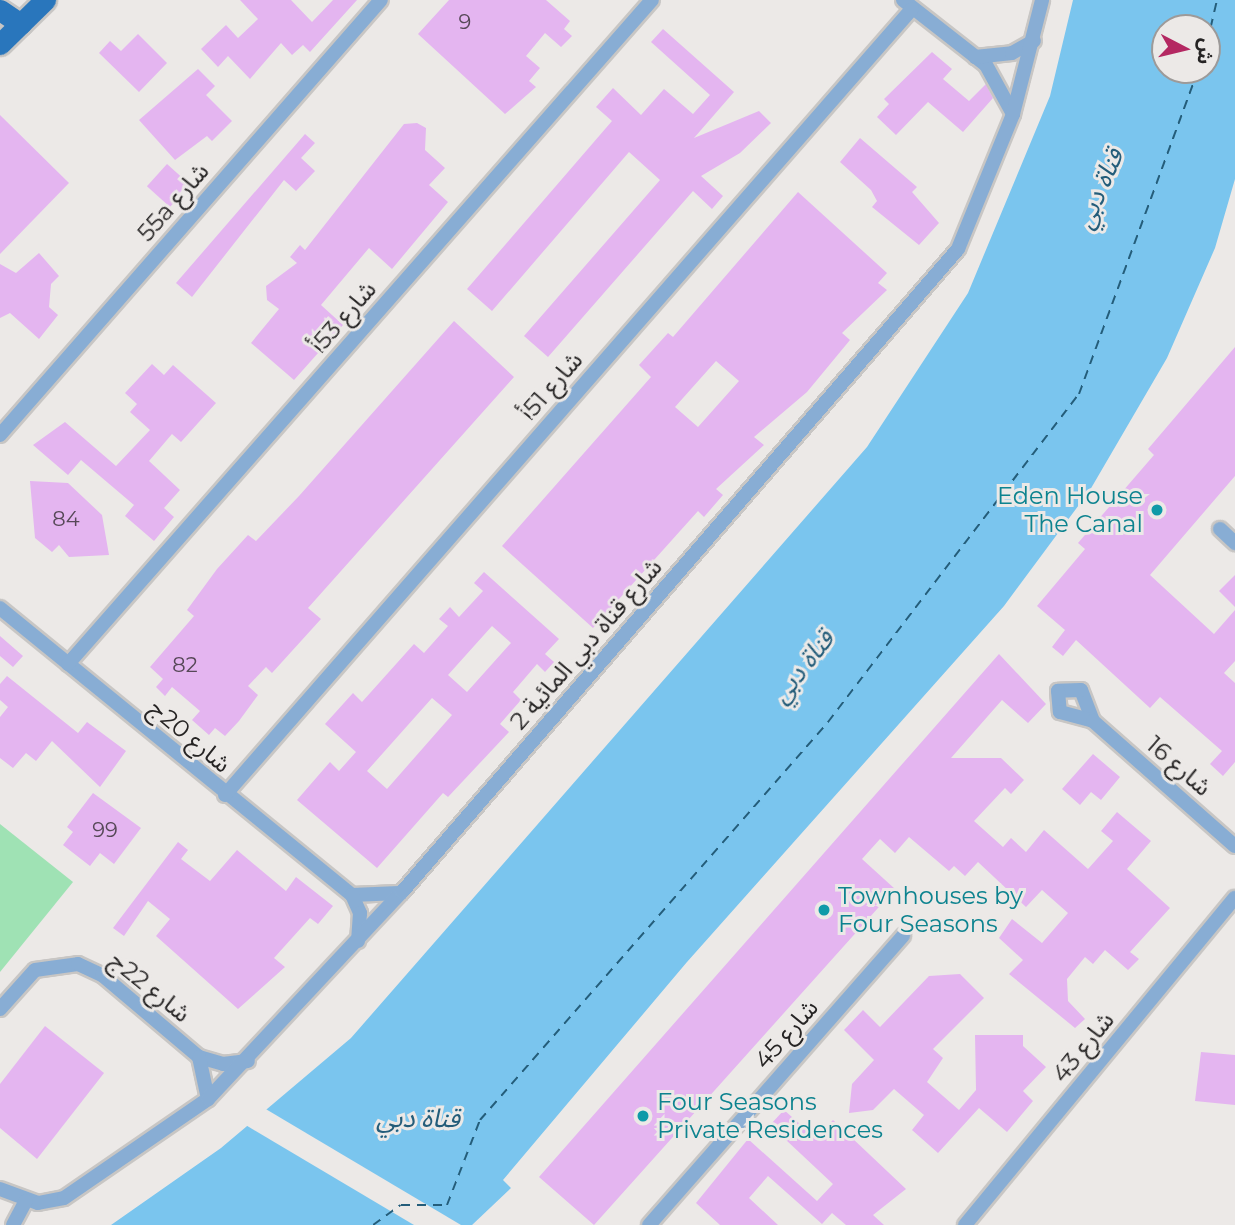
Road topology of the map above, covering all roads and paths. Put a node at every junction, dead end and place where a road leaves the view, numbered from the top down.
1 (45, 0) edge
2 (381, 0) edge
3 (652, 0) edge
4 (1042, 0) edge
5 (908, 4) edge
6 (0, 10) edge
7 (21, 24) junction
8 (1034, 41) junction
9 (0, 44) edge
10 (975, 57) junction
11 (1013, 114) junction
12 (0, 435) edge
13 (1220, 529) dead end
14 (1235, 543) edge
15 (0, 608) edge
16 (68, 664) junction
17 (1093, 721) dead end
18 (225, 795) junction
19 (1235, 846) edge
20 (402, 892) junction
21 (352, 895) junction
22 (1235, 898) edge
23 (903, 936) dead end
24 (358, 941) junction
25 (0, 1009) edge
26 (200, 1057) junction
27 (248, 1061) junction
28 (208, 1099) junction
29 (0, 1189) edge
30 (26, 1200) junction
31 (13, 1225) edge
32 (649, 1225) edge
33 (965, 1225) edge

1 - 7 main road
2 - 12 street, 55a شارع
3 - 16 street, شارع 53أ
4 - 8 street, شارع قناة دبي المائية 2
5 - 10 street
5 - 18 street, شارع 51أ
6 - 7 main road
7 - 9 main road
8 - 10 street
8 - 11 street, شارع قناة دبي المائية 2
10 - 11 street
11 - 20 street, شارع قناة دبي المائية 2
13 - 14 street
15 - 16 street, شارع 20ج
16 - 18 street, شارع 20ج
17 - 19 street, شارع 16
18 - 21 street, شارع 20ج
20 - 21 street
20 - 24 street, شارع قناة دبي المائية 2
21 - 24 street
22 - 33 street, شارع 43
23 - 32 street, شارع 45
24 - 27 street, شارع قناة دبي المائية 2
25 - 26 street, شارع 22ج
26 - 27 street, شارع 22ج
26 - 28 street, شارع 22ج
27 - 28 street, شارع قناة دبي المائية 2
28 - 30 street, شارع قناة دبي المائية 2
29 - 30 street
30 - 31 street

